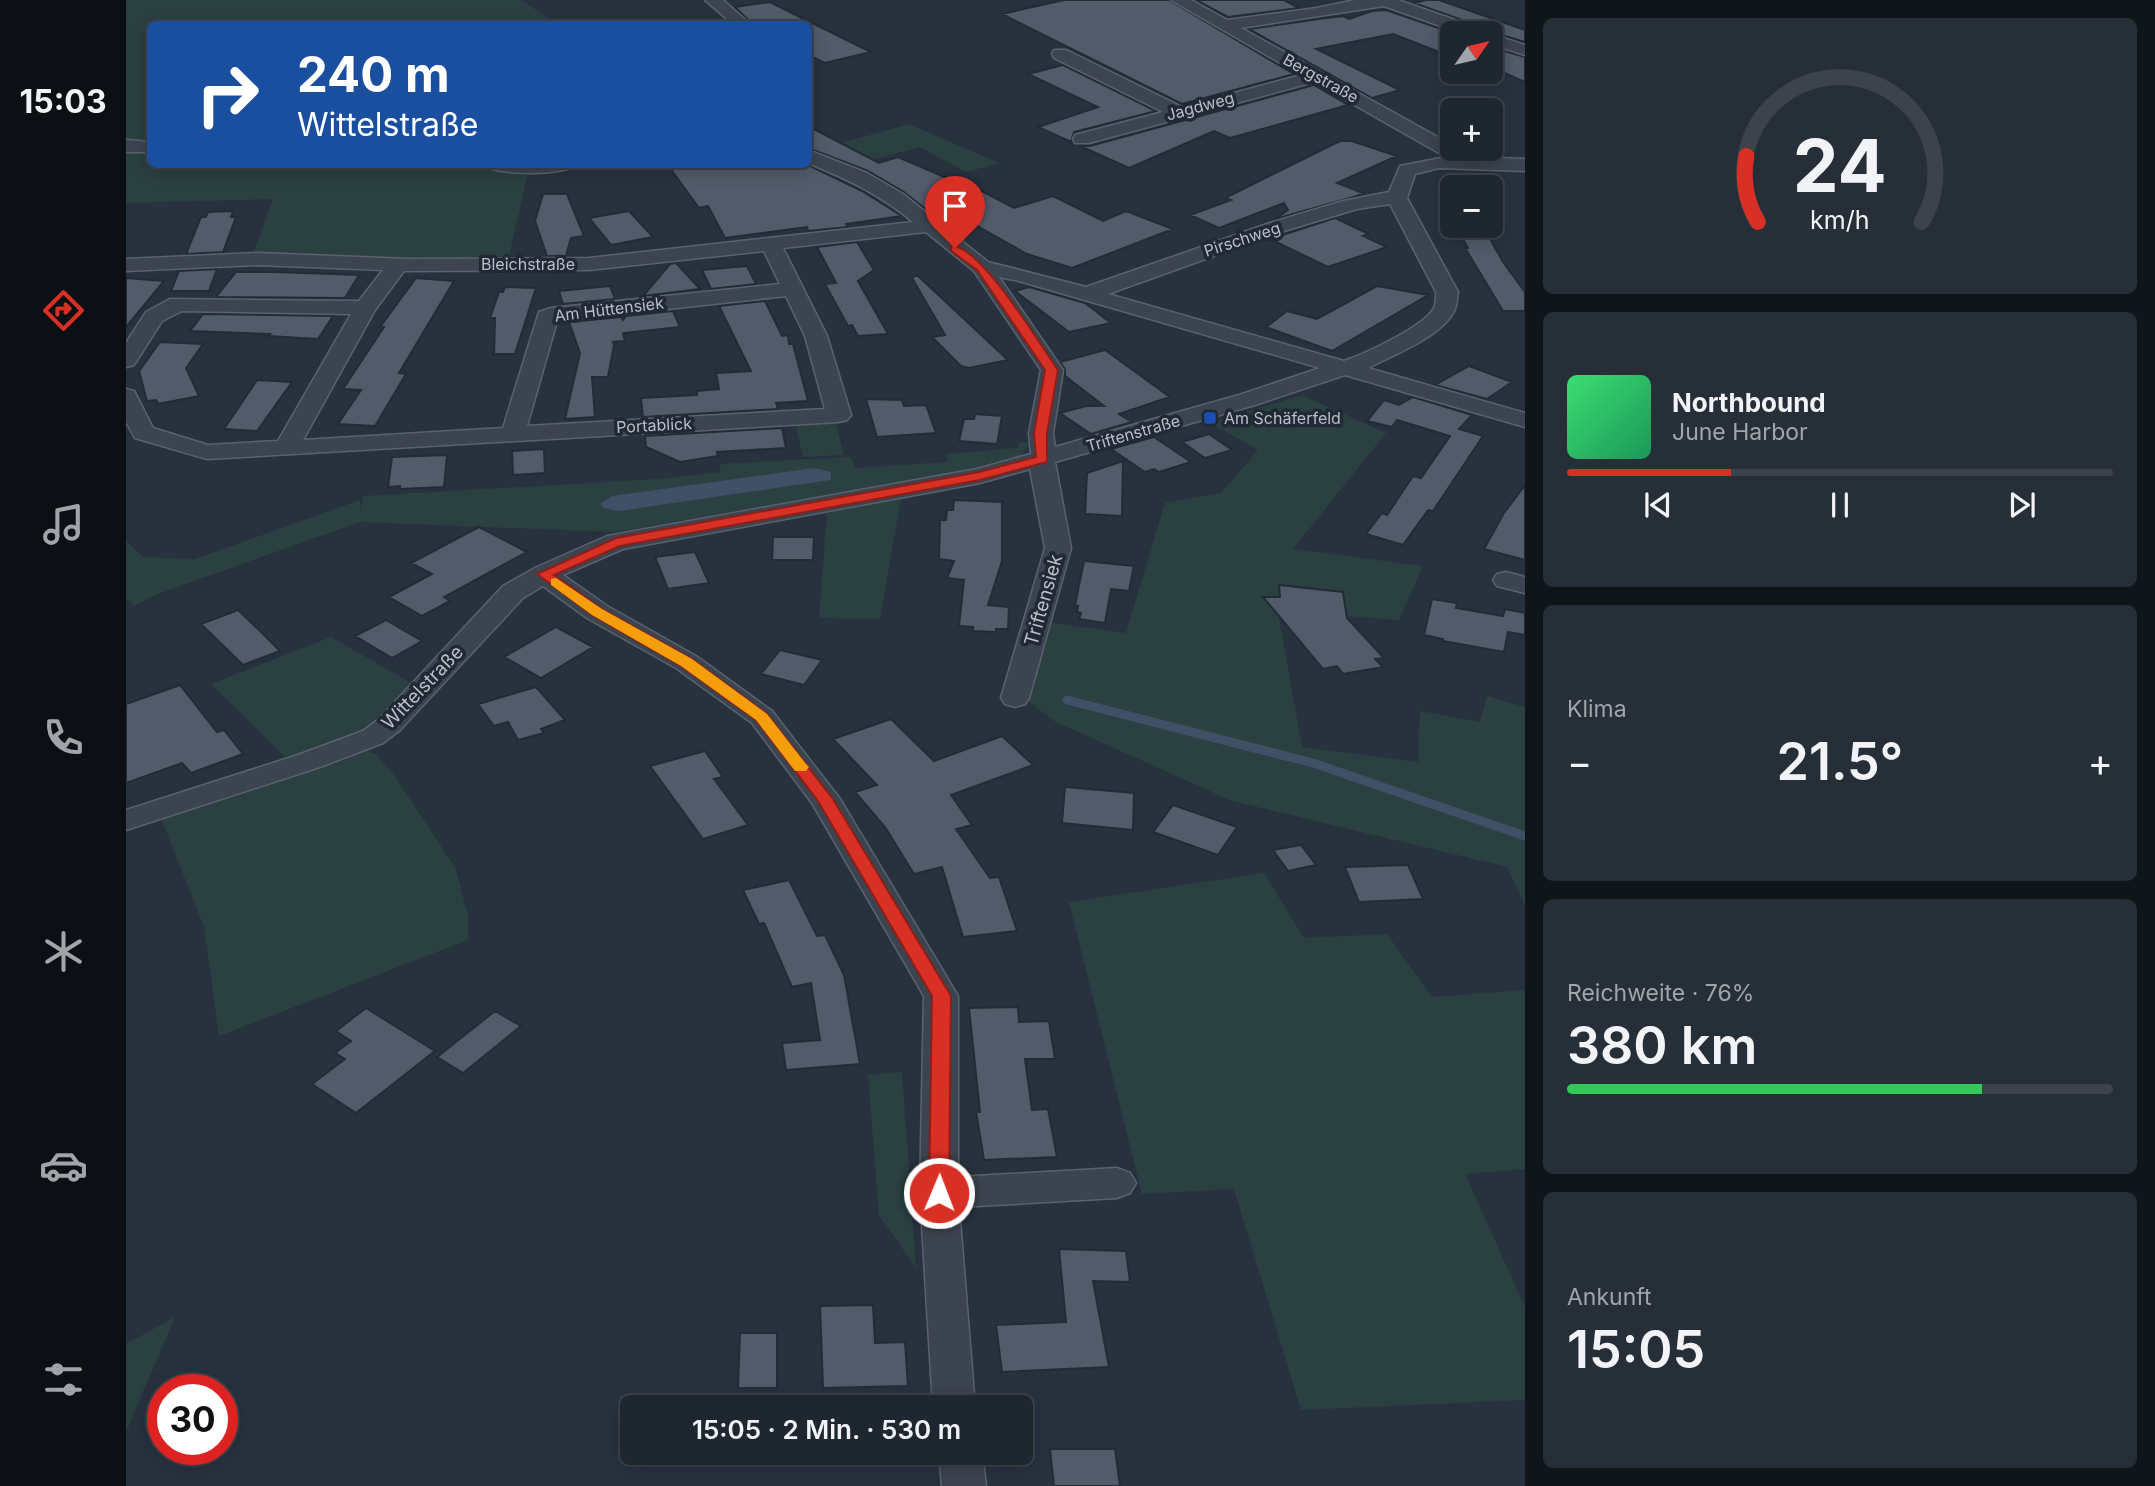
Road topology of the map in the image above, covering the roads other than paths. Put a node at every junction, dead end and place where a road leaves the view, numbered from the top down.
1 (713, 0) edge
2 (1179, 0) edge
3 (1387, 0) edge
4 (738, 21) edge
5 (1440, 21) edge
6 (1225, 25) junction
7 (1503, 43) edge
8 (1525, 50) edge
9 (1060, 54) dead end
10 (1317, 76) junction
11 (1178, 111) junction
12 (1082, 139) dead end
13 (126, 146) edge
14 (147, 148) edge
15 (812, 158) edge
16 (1459, 162) junction
17 (1525, 165) edge
18 (1397, 198) junction
19 (929, 226) junction
20 (771, 244) junction
21 (126, 265) edge
22 (398, 265) junction
23 (981, 267) junction
24 (793, 289) junction
25 (1091, 295) junction
26 (365, 308) junction
27 (126, 360) edge
28 (1345, 369) junction
29 (126, 396) edge
30 (1525, 419) edge
31 (513, 433) junction
32 (286, 448) junction
33 (1042, 460) junction
34 (616, 542) joint
35 (544, 574) junction
36 (1015, 698) dead end
37 (126, 820) edge
38 (1117, 1183) dead end
39 (939, 1193) junction
40 (953, 1395) edge
41 (962, 1465) edge
42 (964, 1486) edge

1 - 4 street
2 - 6 street, Bergstraße
3 - 5 street
3 - 6 street
6 - 10 street, Bergstraße
7 - 8 street
9 - 11 street
10 - 11 street, Jagdweg
10 - 16 street, Bergstraße
11 - 12 street, Jagdweg
13 - 14 street
15 - 19 street
16 - 17 street
16 - 18 street
18 - 25 street, Pirschweg
18 - 28 street, Triftenstraße
19 - 20 street, Bleichstraße
19 - 23 street
20 - 22 street, Bleichstraße
20 - 24 street, Portablick
21 - 22 street, Bleichstraße
22 - 26 street
23 - 25 street
23 - 33 street, Triftensiek
24 - 31 street, Am Hüttensiek
24 - 31 street, Portablick
25 - 28 street
26 - 27 street
26 - 32 street
28 - 30 street
28 - 33 street, Triftenstraße
29 - 32 street, Portablick
31 - 32 street, Portablick
33 - 34 street, Triftenstraße
33 - 36 street, Triftensiek
34 - 35 street, Wittelstraße
35 - 37 street, Wittelstraße
35 - 39 street
38 - 39 street
39 - 40 street
41 - 42 street

